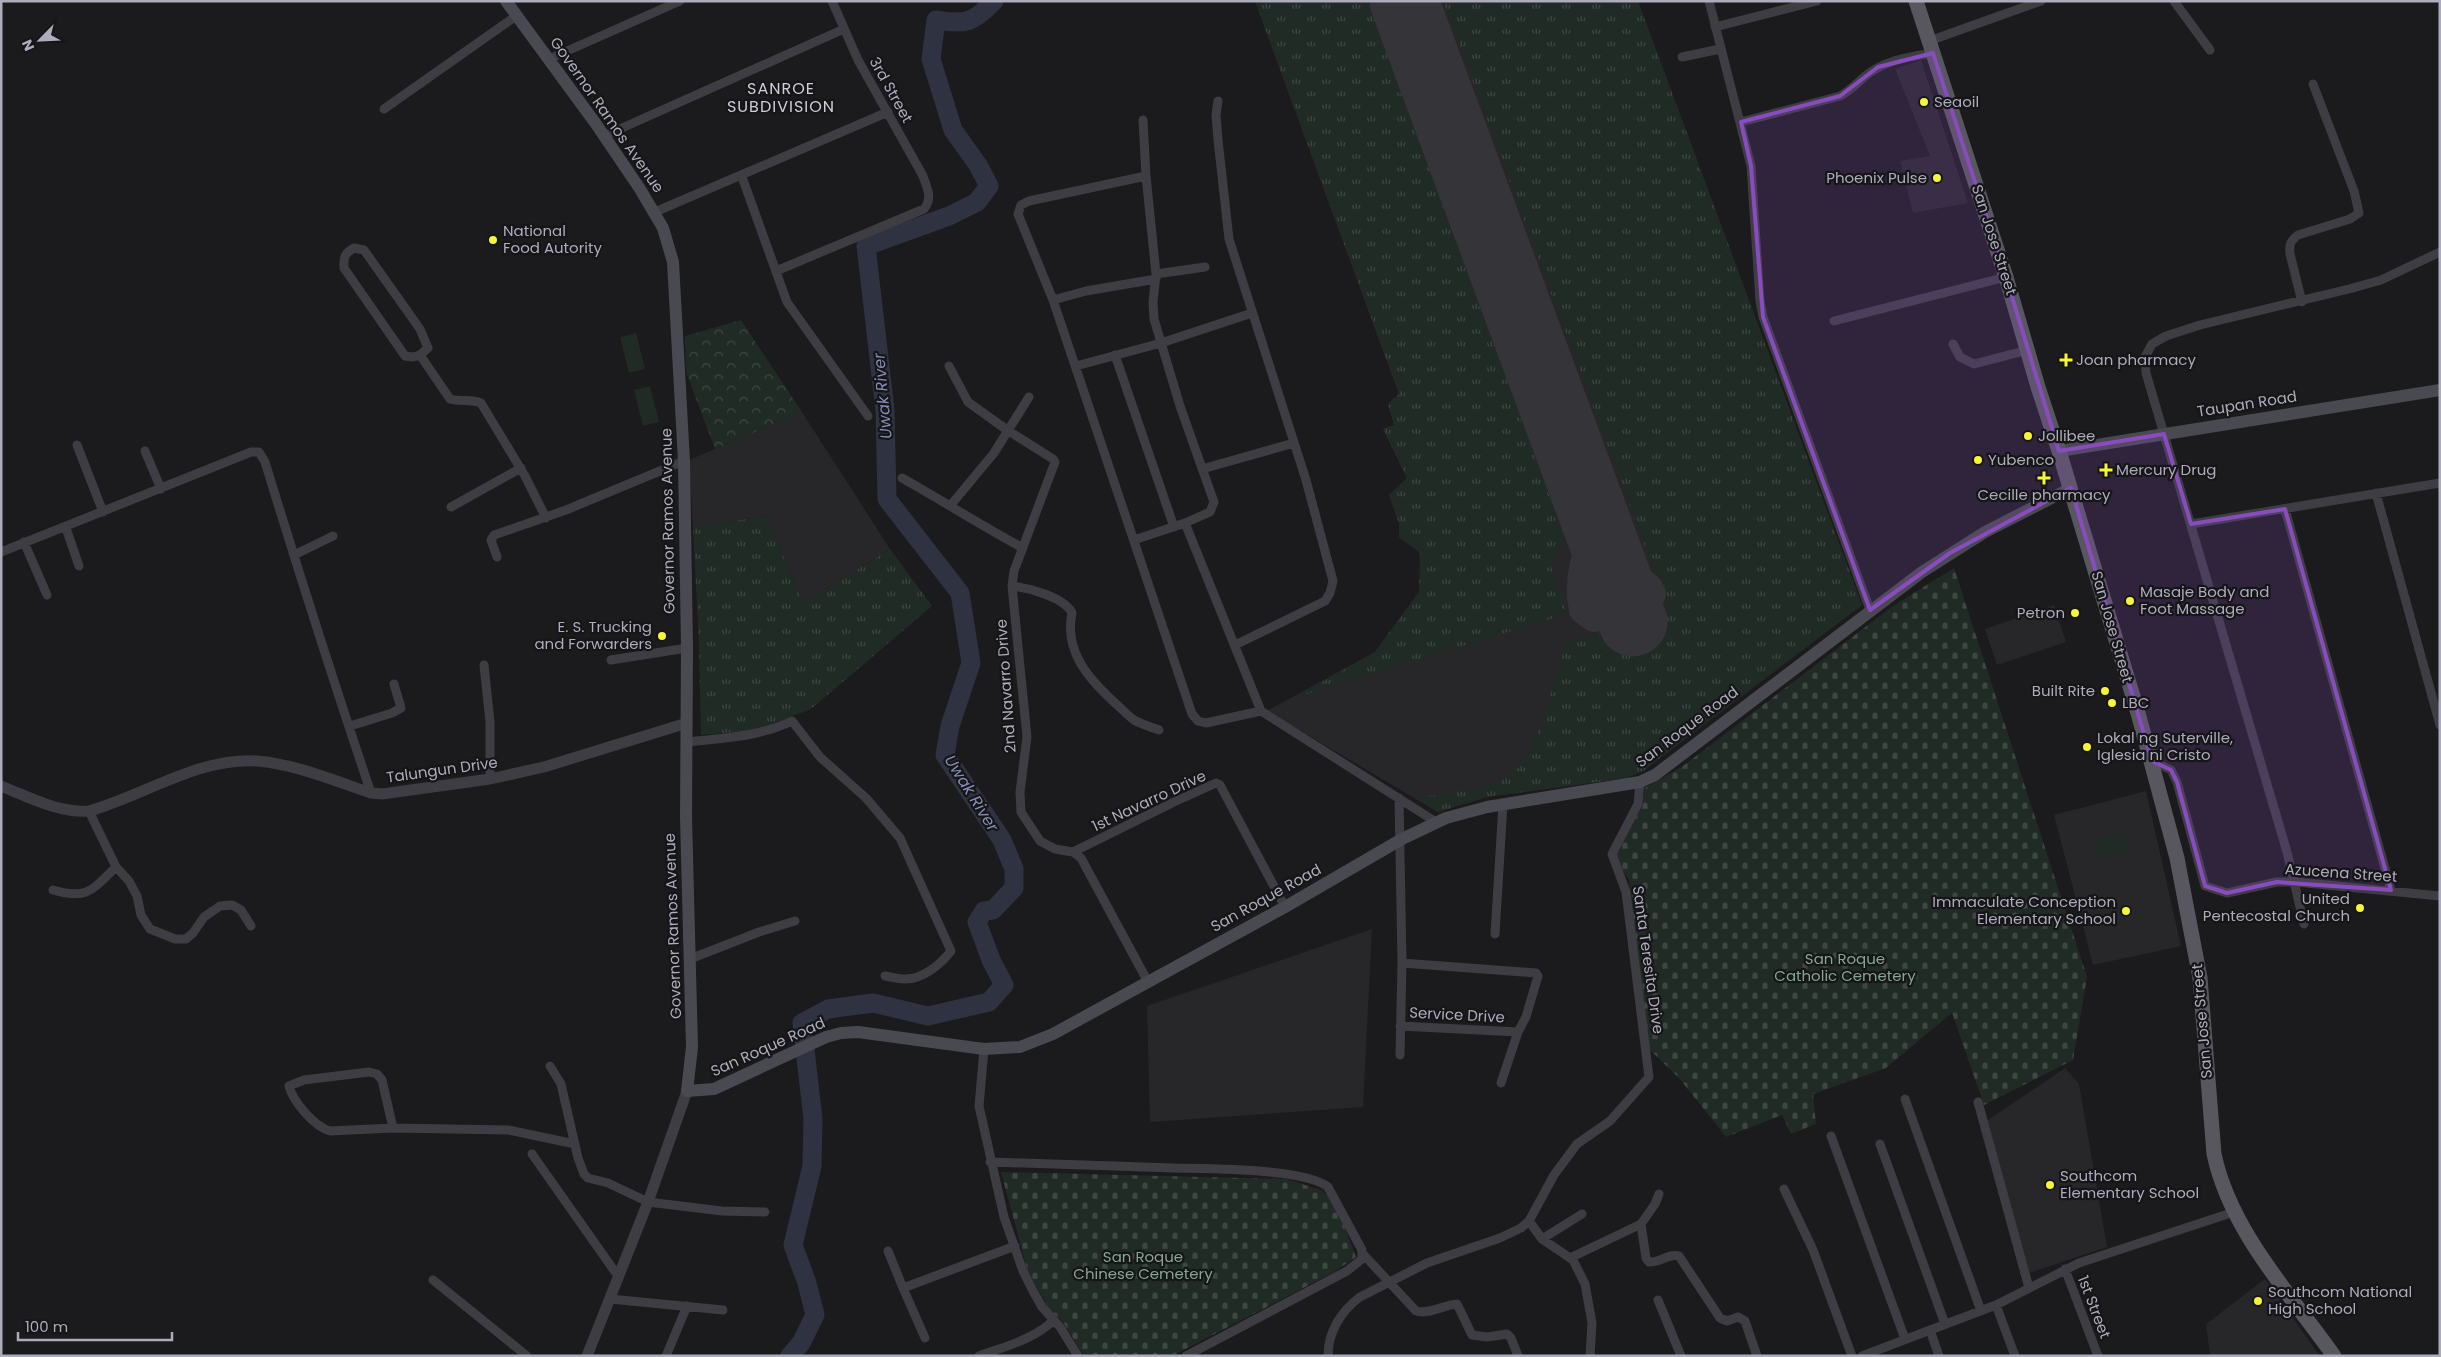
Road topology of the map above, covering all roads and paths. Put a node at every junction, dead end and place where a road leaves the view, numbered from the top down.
1 (506, 1) edge
2 (680, 1) edge
3 (832, 1) edge
4 (1709, 1) edge
5 (1817, 1) edge
6 (1916, 1) edge
7 (2041, 1) edge
8 (2174, 1) edge
9 (516, 16) junction
10 (1715, 27) junction
11 (844, 29) junction
12 (1931, 47) junction
13 (1720, 49) junction
14 (2210, 50) dead end
15 (1682, 57) dead end
16 (549, 60) junction
17 (2313, 84) dead end
18 (1218, 101) dead end
19 (384, 109) dead end
20 (888, 112) junction
21 (1142, 120) dead end
22 (1740, 122) junction
23 (604, 136) junction
24 (1146, 176) junction
25 (742, 177) junction
26 (655, 212) junction
27 (2440, 252) edge
28 (1205, 267) dead end
29 (776, 271) junction
30 (1156, 276) junction
31 (2006, 277) junction
32 (1053, 300) junction
33 (2302, 302) junction
34 (1252, 313) junction
35 (1834, 321) dead end
36 (1161, 343) junction
37 (1953, 344) dead end
38 (2028, 350) junction
39 (420, 355) junction
40 (1115, 355) junction
41 (950, 366) dead end
42 (1076, 366) junction
43 (2440, 390) edge
44 (1029, 396) dead end
45 (868, 416) dead end
46 (1007, 430) junction
47 (2164, 434) junction
48 (1294, 443) junction
49 (77, 445) dead end
50 (145, 451) dead end
51 (2059, 451) junction
52 (684, 461) junction
53 (521, 468) junction
54 (1202, 469) junction
55 (902, 478) dead end
56 (2440, 483) edge
57 (2071, 488) junction
58 (161, 489) junction
59 (2376, 493) junction
60 (950, 506) junction
61 (451, 508) dead end
62 (2285, 509) junction
63 (103, 512) junction
64 (546, 518) junction
65 (1185, 523) junction
66 (2191, 524) junction
67 (1174, 527) junction
68 (66, 528) junction
69 (333, 536) dead end
70 (1134, 540) junction
71 (24, 542) junction
72 (1023, 548) junction
73 (1, 552) edge
74 (294, 555) junction
75 (496, 557) dead end
76 (80, 566) dead end
77 (1012, 586) junction
78 (47, 595) dead end
79 (1870, 610) junction
80 (1235, 645) junction
81 (687, 648) junction
82 (611, 660) dead end
83 (484, 665) dead end
84 (394, 684) dead end
85 (1261, 711) junction
86 (687, 723) junction
87 (2440, 725) edge
88 (350, 726) junction
89 (1159, 730) dead end
90 (687, 742) junction
91 (2152, 762) junction
92 (490, 779) junction
93 (1640, 782) junction
94 (1, 786) edge
95 (372, 793) junction
96 (1399, 798) junction
97 (1503, 804) junction
98 (89, 811) junction
99 (1436, 822) junction
100 (1402, 839) junction
101 (1073, 852) junction
102 (116, 867) junction
103 (2296, 882) junction
104 (53, 890) dead end
105 (2391, 890) junction
106 (2440, 896) edge
107 (1285, 907) junction
108 (795, 921) dead end
109 (2304, 924) dead end
110 (251, 926) dead end
111 (1495, 934) dead end
112 (690, 959) junction
113 (1402, 963) junction
114 (885, 976) dead end
115 (1148, 982) junction
116 (1400, 1026) junction
117 (1518, 1032) junction
118 (984, 1049) junction
119 (1400, 1056) dead end
120 (550, 1066) dead end
121 (1501, 1083) dead end
122 (687, 1091) junction
123 (1905, 1099) dead end
124 (1978, 1102) dead end
125 (393, 1128) junction
126 (1831, 1136) dead end
127 (575, 1144) junction
128 (1880, 1144) dead end
129 (532, 1154) dead end
130 (990, 1162) junction
131 (1784, 1189) dead end
132 (1659, 1194) dead end
133 (648, 1202) junction
134 (764, 1212) dead end
135 (2234, 1212) junction
136 (1582, 1214) dead end
137 (1529, 1221) junction
138 (1641, 1224) junction
139 (1542, 1239) junction
140 (1014, 1246) junction
141 (888, 1251) dead end
142 (1363, 1254) junction
143 (1570, 1258) junction
144 (2065, 1269) junction
145 (618, 1276) junction
146 (433, 1280) dead end
147 (1390, 1283) junction
148 (903, 1288) junction
149 (2030, 1288) junction
150 (610, 1299) junction
151 (1658, 1300) dead end
152 (1996, 1305) junction
153 (687, 1306) junction
154 (723, 1310) dead end
155 (1981, 1311) junction
156 (1054, 1320) junction
157 (1945, 1324) junction
158 (1930, 1330) junction
159 (925, 1338) dead end
160 (1905, 1339) junction
161 (1008, 1346) junction
162 (527, 1356) edge
163 (586, 1356) edge
164 (666, 1356) edge
165 (979, 1356) edge
166 (1012, 1356) edge
167 (1078, 1356) edge
168 (1186, 1356) edge
169 (1328, 1356) edge
170 (1518, 1356) edge
171 (1590, 1356) edge
172 (1681, 1356) edge
173 (1757, 1356) edge
174 (1852, 1356) edge
175 (1862, 1356) edge
176 (1939, 1356) edge
177 (2015, 1356) edge
178 (2098, 1356) edge
179 (2334, 1356) edge

1 - 9 main road, Governor Ramos Avenue
2 - 16 street
3 - 11 street, 3rd Street
4 - 10 street
5 - 10 street
6 - 12 main road, San Jose Street
7 - 12 street
8 - 14 street
9 - 16 main road, Governor Ramos Avenue
9 - 19 street
10 - 13 street
11 - 20 street, 3rd Street
11 - 23 street
12 - 22 street
12 - 31 main road, San Jose Street
13 - 15 street
13 - 22 street
16 - 23 main road, Governor Ramos Avenue
17 - 33 street
18 - 34 street
20 - 25 street
20 - 29 street, 3rd Street
21 - 24 street
22 - 79 street
23 - 26 main road, Governor Ramos Avenue
24 - 30 street
24 - 32 street
25 - 26 street
25 - 29 street
26 - 52 main road, Governor Ramos Avenue
27 - 33 street
28 - 30 street
29 - 45 street
30 - 32 street
30 - 36 street
31 - 35 street
31 - 38 main road, San Jose Street
32 - 42 street
33 - 47 street
34 - 36 street
34 - 48 street
36 - 40 street
36 - 54 street
37 - 38 street
38 - 51 main road, San Jose Street
39 - 39 street
39 - 53 street
40 - 42 street
40 - 67 street
41 - 46 street
42 - 70 street
43 - 47 main road, Taupan Road
44 - 46 street
46 - 60 street
46 - 72 street, 2nd Navarro Drive
47 - 51 main road, Taupan Road
47 - 66 street
48 - 54 street
48 - 80 street
49 - 63 street
50 - 58 street
51 - 57 main road, San Jose Street
52 - 64 street
52 - 81 main road, Governor Ramos Avenue
53 - 61 street
53 - 64 street
54 - 65 street
55 - 60 street
56 - 59 street
57 - 79 main road, San Roque Road
57 - 91 main road, San Jose Street
58 - 63 street
58 - 74 street
59 - 62 street
59 - 87 street
60 - 72 street
62 - 66 street
62 - 105 street
63 - 68 street
64 - 75 street
65 - 67 street
65 - 80 street
66 - 103 street
67 - 70 street
68 - 71 street
68 - 76 street
69 - 74 street
70 - 85 street
71 - 73 street
71 - 78 street
72 - 77 street, 2nd Navarro Drive
74 - 88 street
77 - 89 street
77 - 101 street, 2nd Navarro Drive
79 - 93 main road, San Roque Road
80 - 85 street
81 - 82 street
81 - 86 main road, Governor Ramos Avenue
83 - 92 street
84 - 88 street
85 - 96 street
86 - 90 main road, Governor Ramos Avenue
86 - 92 street, Talungun Drive
88 - 95 street
90 - 112 main road, Governor Ramos Avenue
90 - 114 street
91 - 103 street, Azucena Street
91 - 135 main road, San Jose Street
92 - 95 street, Talungun Drive
93 - 97 main road, San Roque Road
93 - 137 street, Santa Teresita Drive
94 - 98 street, Talungun Drive
95 - 98 street, Talungun Drive
96 - 99 street
96 - 100 street
97 - 99 main road, San Roque Road
97 - 111 street
98 - 102 street
99 - 100 main road, San Roque Road
100 - 107 main road, San Roque Road
100 - 113 street
101 - 107 street, 1st Navarro Drive
101 - 115 street
102 - 104 street
102 - 110 street
103 - 105 street, Azucena Street
103 - 109 street
105 - 106 street, Azucena Street
107 - 115 main road, San Roque Road
108 - 112 street
112 - 122 main road, Governor Ramos Avenue
113 - 116 street
113 - 117 street
115 - 118 main road, San Roque Road
116 - 117 street, Service Drive
116 - 119 street
117 - 121 street, Service Drive
118 - 122 main road, San Roque Road
118 - 130 street
120 - 127 street
122 - 133 street
123 - 155 street
124 - 149 street
125 - 125 street
125 - 127 street
126 - 160 street
127 - 133 street
128 - 157 street
129 - 145 street
130 - 140 street
130 - 142 street
131 - 174 street
132 - 138 street
133 - 134 street
133 - 145 street
135 - 144 street
135 - 179 main road, San Jose Street
136 - 139 street
137 - 139 street
137 - 147 street
138 - 143 street
138 - 173 street
139 - 143 street
140 - 148 street
140 - 156 street
141 - 148 street
142 - 147 street
142 - 168 street
143 - 171 street
144 - 149 street
144 - 178 street, 1st Street
145 - 150 street
146 - 162 street
147 - 169 street
147 - 170 street
148 - 159 street
149 - 152 street
150 - 153 street
150 - 163 street
151 - 172 street
152 - 155 street
152 - 177 street
153 - 154 street
153 - 164 street
155 - 157 street
156 - 161 street
156 - 167 street
157 - 158 street
158 - 160 street
158 - 176 street
160 - 175 street
161 - 165 street
161 - 166 street

